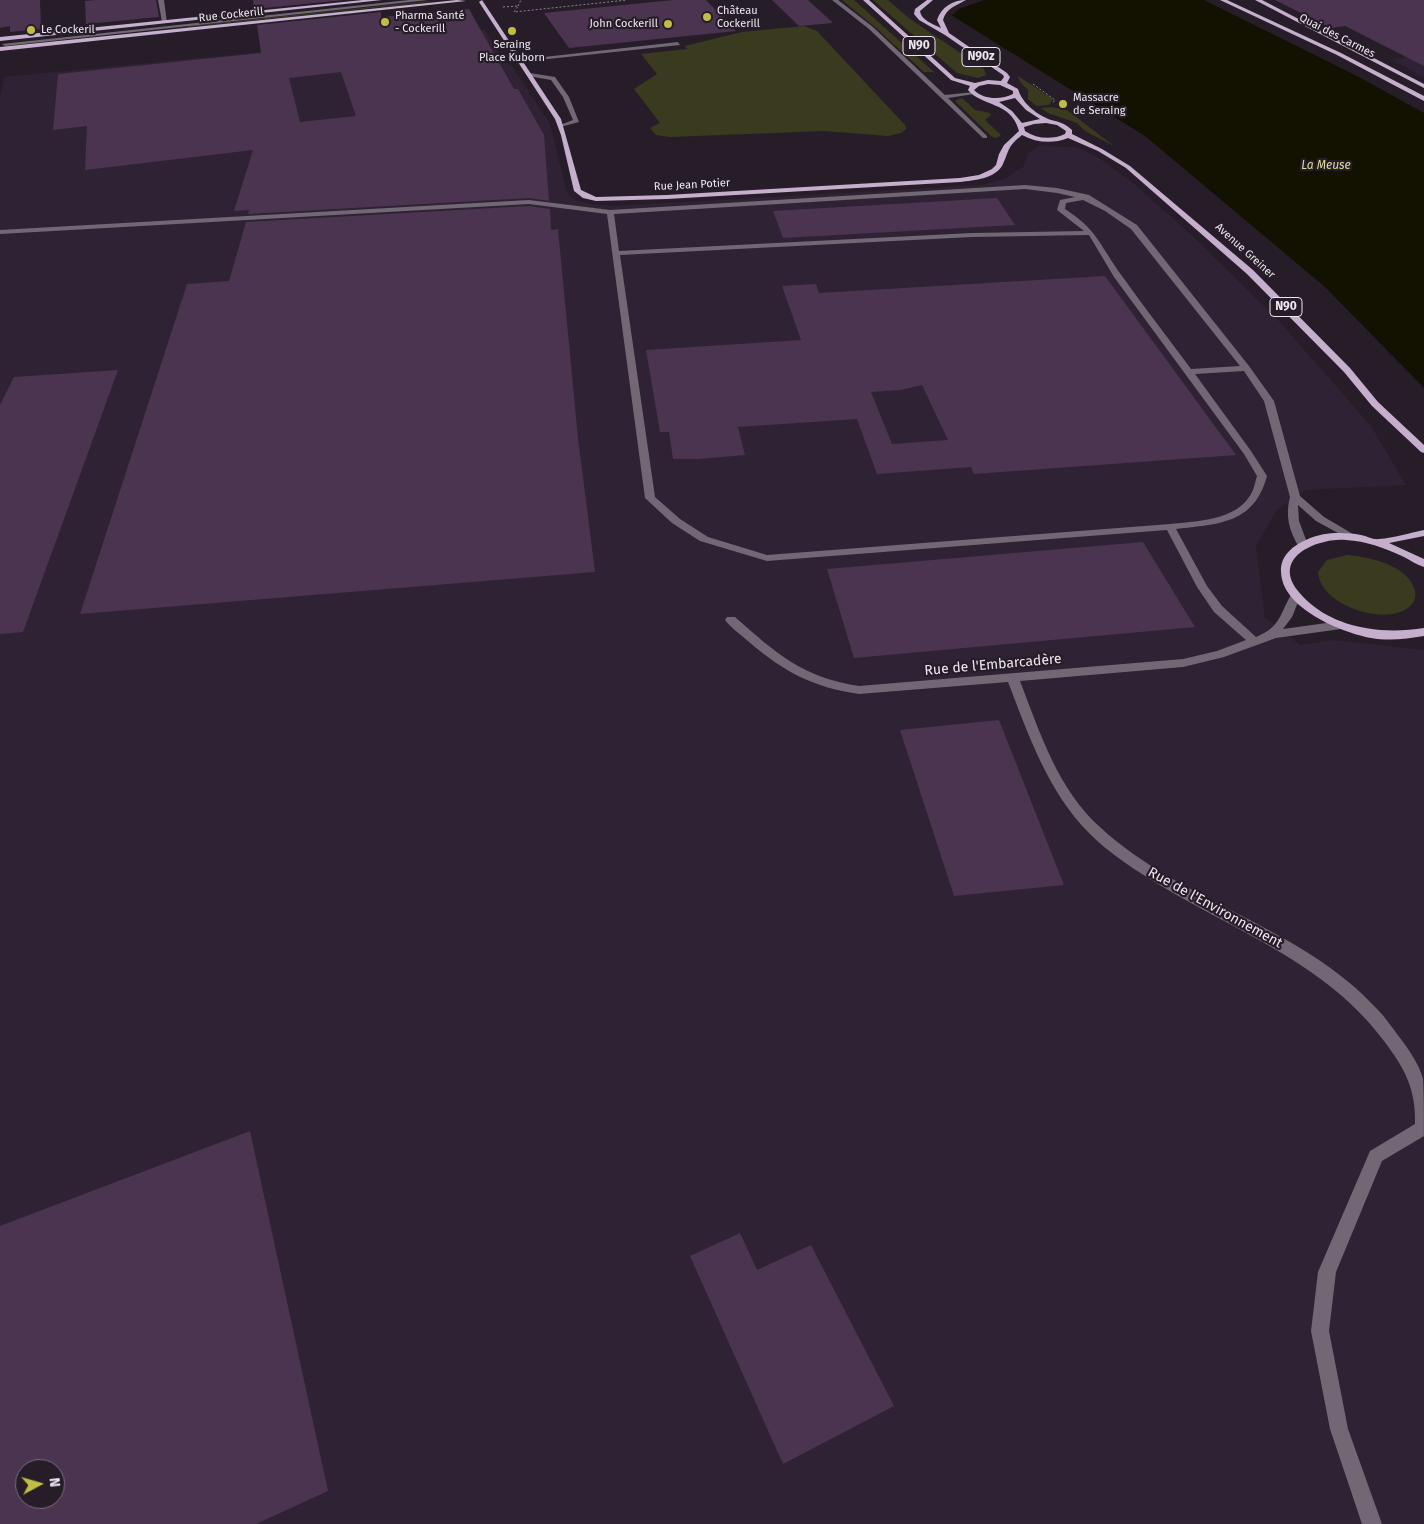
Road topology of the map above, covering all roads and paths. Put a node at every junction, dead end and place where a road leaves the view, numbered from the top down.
1 (161, 0) edge
2 (379, 0) edge
3 (424, 0) edge
4 (490, 0) edge
5 (521, 0) edge
6 (619, 0) edge
7 (627, 0) edge
8 (834, 0) edge
9 (866, 0) edge
10 (963, 0) edge
11 (1223, 0) edge
12 (1238, 0) edge
13 (1258, 0) edge
14 (470, 1) edge
15 (928, 1) edge
16 (1276, 1) edge
17 (518, 6) junction
18 (487, 9) junction
19 (165, 22) junction
20 (1323, 33) junction
21 (947, 34) junction
22 (1, 44) edge
23 (678, 44) dead end
24 (520, 60) junction
25 (530, 75) junction
26 (1003, 84) junction
27 (975, 85) junction
28 (1424, 86) edge
29 (972, 93) junction
30 (1016, 95) junction
31 (944, 96) junction
32 (1424, 97) edge
33 (990, 99) junction
34 (1050, 122) junction
35 (562, 126) junction
36 (1022, 129) junction
37 (1068, 135) junction
38 (986, 137) dead end
39 (1060, 139) junction
40 (1044, 140) junction
41 (1007, 147) junction
42 (1100, 150) junction
43 (1086, 197) junction
44 (610, 212) junction
45 (0, 232) edge
46 (1091, 233) junction
47 (615, 253) junction
48 (1246, 368) junction
49 (1188, 372) junction
50 (1424, 450) edge
51 (1295, 497) junction
52 (1170, 527) junction
53 (1424, 533) edge
54 (1353, 538) junction
55 (1380, 542) junction
56 (1303, 545) junction
57 (1424, 564) edge
58 (1296, 595) junction
59 (731, 620) dead end
60 (1341, 625) junction
61 (1424, 632) edge
62 (1274, 634) junction
63 (1254, 641) junction
64 (1013, 678) junction
65 (1423, 1128) edge
66 (1372, 1524) edge

1 - 19 street
2 - 19 main road, Rue Cockerill
3 - 22 street, Rue Cockerill
4 - 14 main road, Rue Cockerill
5 - 17 path
6 - 7 path
6 - 17 path
8 - 31 street
9 - 27 main road, N90
10 - 21 main road
11 - 32 main road
12 - 32 main road, Quai des Carmes
13 - 20 main road, Quai des Carmes
14 - 18 main road, Rue Jean Potier
14 - 22 main road, Rue Cockerill
15 - 21 main road, N90z
16 - 20 main road
17 - 18 path
18 - 24 main road, Rue Jean Potier
19 - 22 main road, Rue Cockerill
20 - 28 main road, Quai des Carmes
21 - 26 main road, N90z
23 - 24 street
24 - 25 main road, Rue Jean Potier
25 - 35 main road, Rue Jean Potier
25 - 35 street
26 - 27 main road
26 - 30 main road
27 - 29 main road
29 - 31 street
29 - 33 main road
30 - 33 main road
30 - 34 main road
31 - 38 street
33 - 36 main road
34 - 36 main road
34 - 37 main road, Avenue Greiner
35 - 41 main road, Rue Jean Potier
36 - 40 main road
36 - 41 main road, Rue Jean Potier
37 - 39 main road
37 - 42 main road, Avenue Greiner / N90
39 - 40 main road
39 - 42 main road, Avenue Greiner / N90
40 - 41 main road
42 - 50 main road, Avenue Greiner / N90
43 - 44 street
43 - 46 street
43 - 48 street
44 - 45 street
44 - 47 street
46 - 47 street
46 - 49 street
47 - 52 street
48 - 49 street
48 - 51 street
49 - 52 street
51 - 54 street
51 - 56 street
52 - 63 street
53 - 55 main road
54 - 55 main road
54 - 56 main road
55 - 57 main road
56 - 58 main road
58 - 60 main road
58 - 62 street
59 - 64 street, Rue de l'Embarcadère
60 - 61 main road
60 - 62 street, Rue de l'Embarcadère
62 - 63 street, Rue de l'Embarcadère
63 - 64 street, Rue de l'Embarcadère
64 - 65 street, Rue de l'Environnement
65 - 66 street

